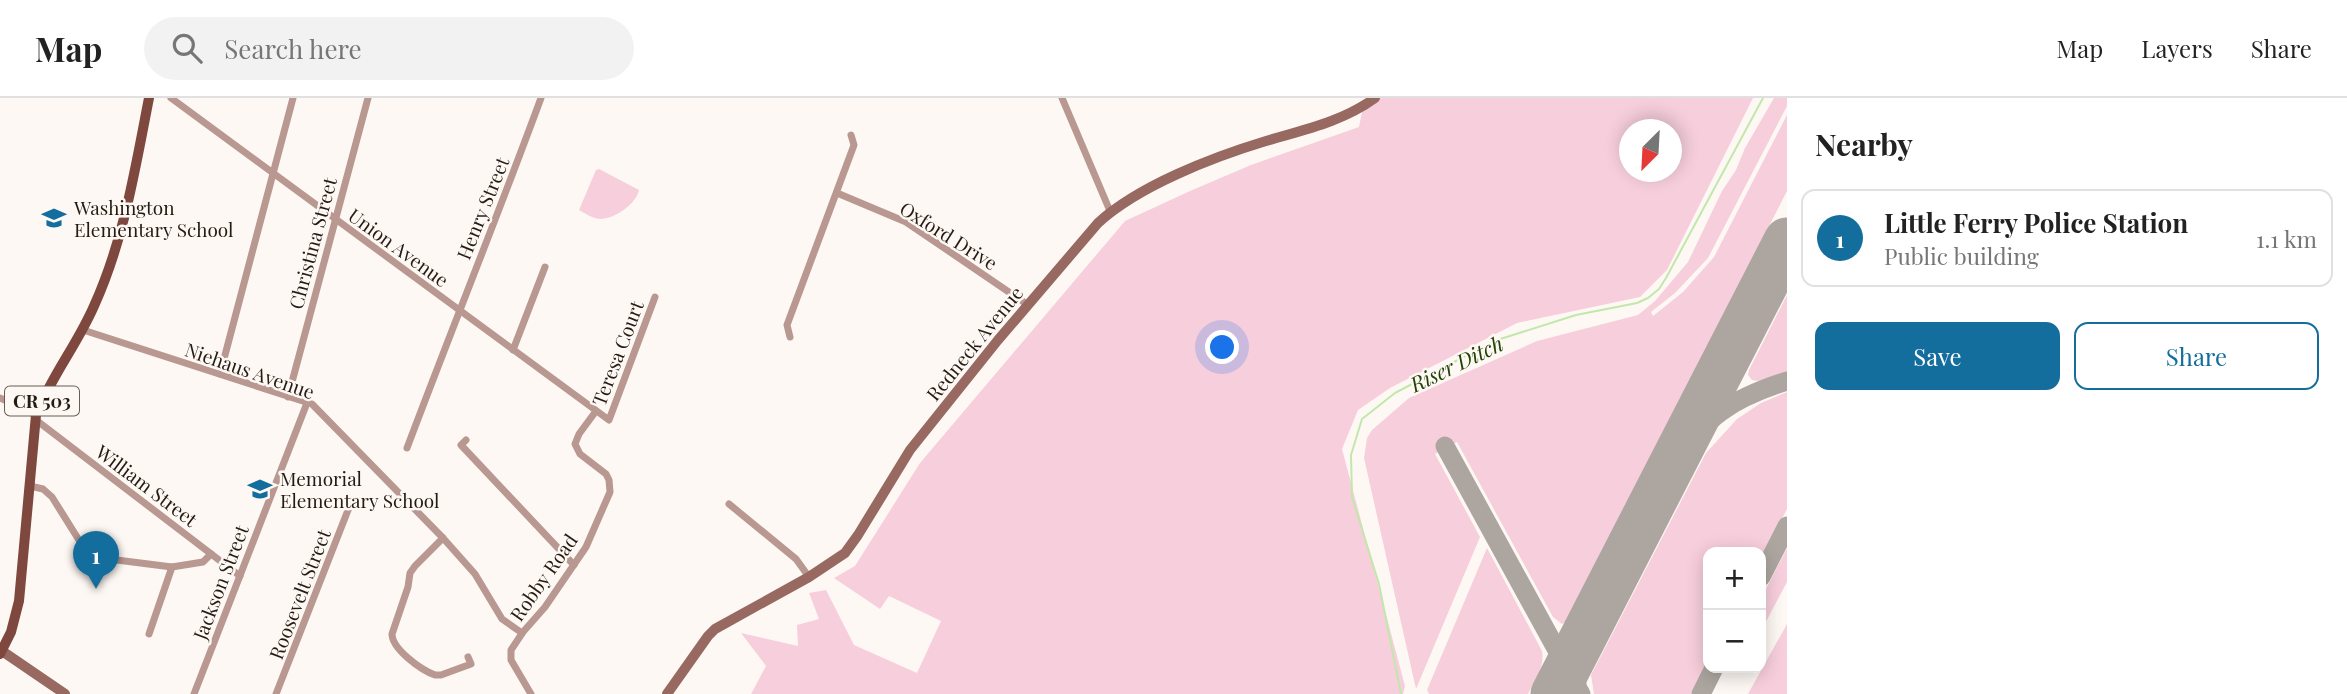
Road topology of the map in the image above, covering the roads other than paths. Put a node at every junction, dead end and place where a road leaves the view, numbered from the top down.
1 (149, 98) edge
2 (171, 98) edge
3 (293, 98) edge
4 (368, 98) edge
5 (541, 98) edge
6 (1062, 98) edge
7 (1375, 98) edge
8 (851, 135) dead end
9 (274, 175) junction
10 (837, 193) junction
11 (1110, 211) junction
12 (334, 219) junction
13 (545, 267) dead end
14 (655, 297) dead end
15 (1028, 304) junction
16 (458, 310) junction
17 (83, 330) junction
18 (790, 337) dead end
19 (513, 350) junction
20 (220, 374) junction
21 (289, 397) junction
22 (0, 398) edge
23 (307, 403) junction
24 (596, 411) junction
25 (36, 417) junction
26 (609, 420) joint
27 (466, 440) dead end
28 (407, 448) dead end
29 (30, 486) junction
30 (729, 504) dead end
31 (350, 506) dead end
32 (443, 538) junction
33 (211, 554) junction
34 (574, 565) junction
35 (172, 567) junction
36 (240, 576) junction
37 (808, 577) junction
38 (522, 633) junction
39 (149, 634) dead end
40 (1, 653) edge
41 (468, 657) dead end
42 (65, 694) edge
43 (194, 694) edge
44 (276, 694) edge
45 (531, 694) edge
46 (667, 694) edge

1 - 17 main road, CR 503
2 - 9 street, Union Avenue
3 - 9 street
4 - 12 street, Christina Street
5 - 16 street, Henry Street
6 - 11 street
7 - 11 street, Redneck Avenue
8 - 10 street
9 - 12 street, Union Avenue
9 - 20 street
10 - 15 street, Oxford Drive
10 - 18 street
11 - 15 street, Redneck Avenue
12 - 16 street, Union Avenue
12 - 21 street, Christina Street
13 - 19 street
14 - 26 street, Teresa Court
15 - 37 street, Redneck Avenue
16 - 19 street, Union Avenue
16 - 28 street, Henry Street
17 - 20 street, Niehaus Avenue
17 - 25 main road, CR 503
19 - 24 street, Union Avenue
20 - 21 street, Niehaus Avenue
21 - 23 street, Niehaus Avenue
22 - 25 street, William Street
23 - 32 street, Niehaus Avenue
23 - 36 street, Jackson Street
24 - 26 street, Union Avenue
24 - 34 street, Robby Road
25 - 29 main road, CR 503
25 - 33 street, William Street
27 - 34 street
29 - 35 street
29 - 40 main road, CR 503
30 - 37 street
31 - 44 street, Roosevelt Street
32 - 38 street, Niehaus Avenue
32 - 41 street
33 - 35 street
33 - 36 street, William Street
34 - 38 street, Robby Road
35 - 39 street
36 - 43 street, Jackson Street
37 - 46 street, Redneck Avenue
38 - 45 street, Robby Road
40 - 42 street

